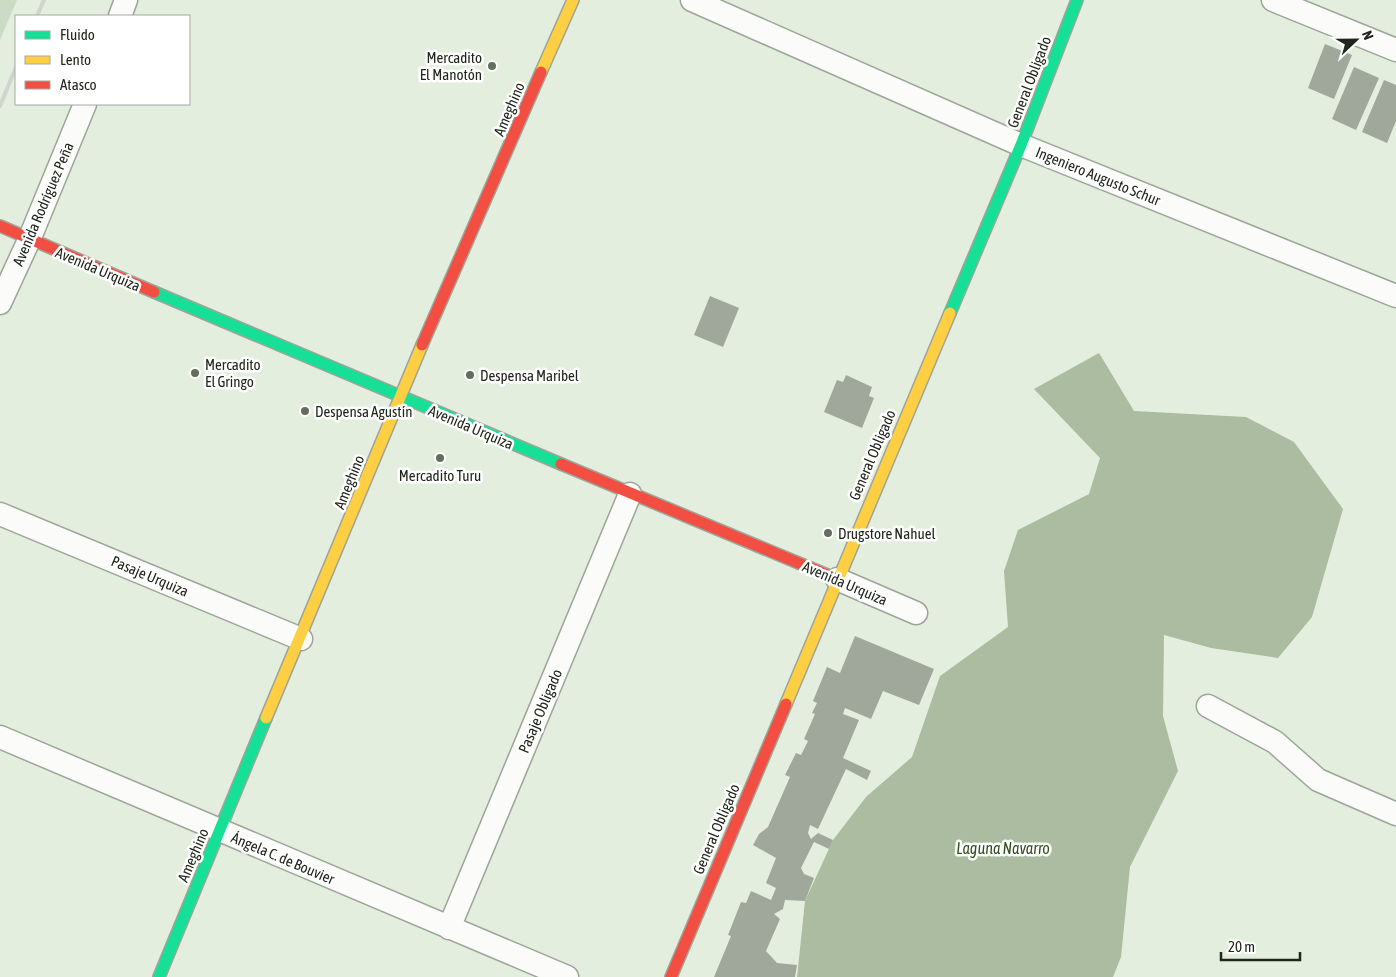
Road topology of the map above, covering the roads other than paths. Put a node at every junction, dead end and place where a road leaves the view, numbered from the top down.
1 (126, 0) edge
2 (573, 0) edge
3 (692, 0) edge
4 (1077, 0) edge
5 (1273, 0) edge
6 (120, 15) edge
7 (1396, 50) edge
8 (85, 105) edge
9 (1021, 145) junction
10 (0, 226) edge
11 (30, 240) junction
12 (1396, 296) edge
13 (0, 304) edge
14 (400, 398) junction
15 (630, 494) junction
16 (0, 514) edge
17 (836, 579) junction
18 (916, 613) dead end
19 (301, 639) junction
20 (1208, 706) dead end
21 (0, 738) edge
22 (1396, 814) edge
23 (219, 831) junction
24 (449, 928) junction
25 (159, 977) edge
26 (567, 977) edge
27 (670, 977) edge

1 - 6 street
2 - 14 street, Ameghino
3 - 9 street, Ingeniero Augusto Schur
4 - 9 street, General Obligado
5 - 7 street
8 - 11 street, Avenida Rodríguez Peña
9 - 12 street, Ingeniero Augusto Schur
9 - 17 street, General Obligado
10 - 11 street, Avenida Urquiza
11 - 13 street, Avenida Rodríguez Peña
11 - 14 street, Avenida Urquiza
14 - 15 street, Avenida Urquiza
14 - 19 street, Ameghino
15 - 17 street, Avenida Urquiza
15 - 24 street, Pasaje Obligado
16 - 19 street, Pasaje Urquiza
17 - 18 street, Avenida Urquiza
17 - 27 street, General Obligado
19 - 23 street, Ameghino
20 - 22 street
21 - 23 street, Ángela C. de Bouvier
23 - 24 street, Ángela C. de Bouvier
23 - 25 street, Ameghino
24 - 26 street, Ángela C. de Bouvier

